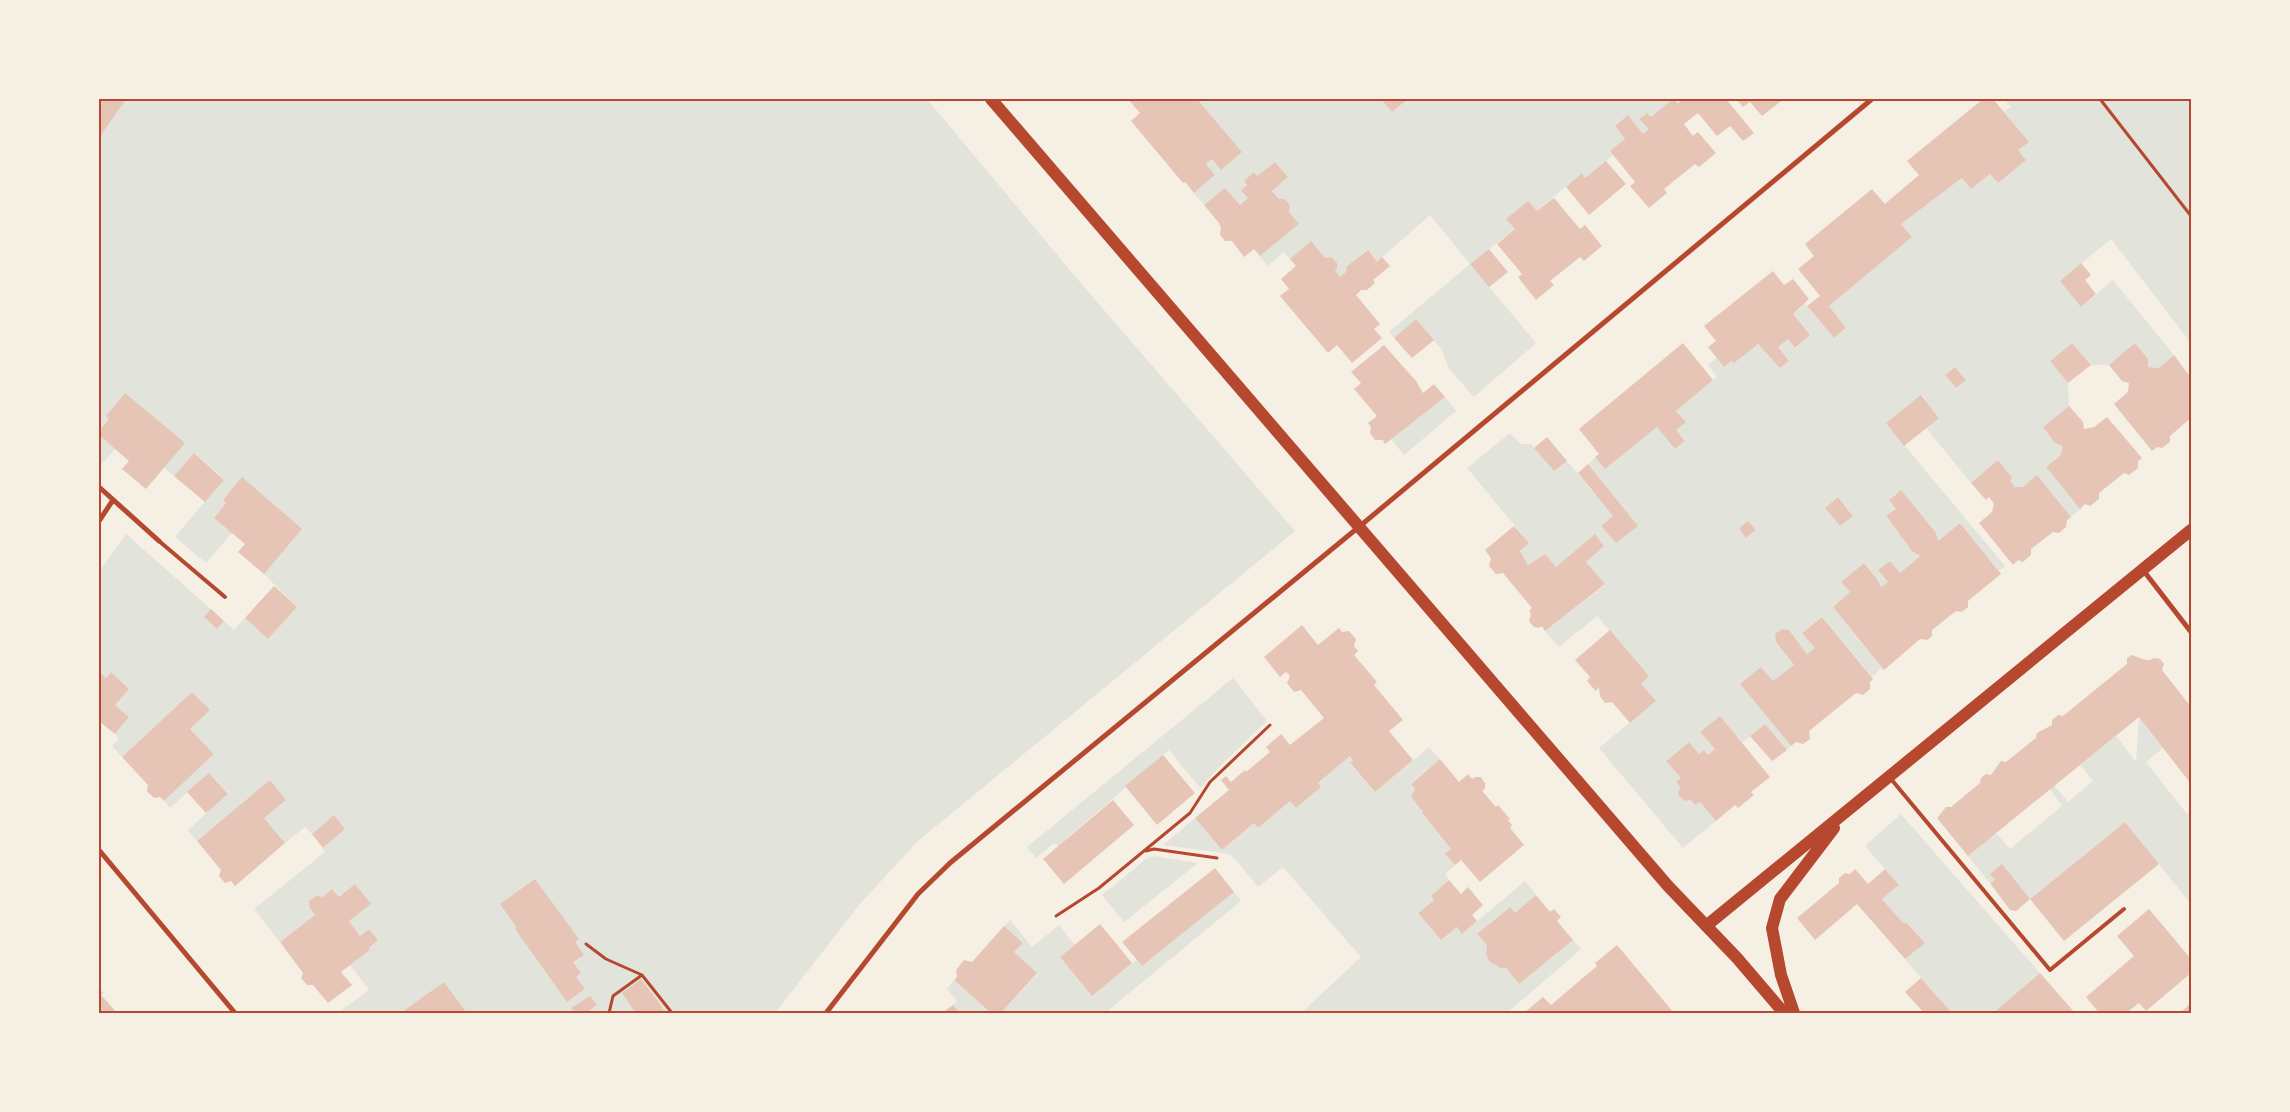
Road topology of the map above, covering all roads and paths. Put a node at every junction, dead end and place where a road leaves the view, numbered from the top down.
1 (991, 99) edge
2 (1872, 99) edge
3 (2100, 99) edge
4 (2191, 216) edge
5 (99, 487) edge
6 (113, 500) junction
7 (99, 521) edge
8 (1360, 526) junction
9 (2191, 530) edge
10 (159, 541) joint
11 (2143, 570) junction
12 (225, 597) dead end
13 (2191, 632) edge
14 (1270, 724) dead end
15 (1889, 777) junction
16 (1846, 812) junction
17 (99, 850) edge
18 (1143, 852) junction
19 (1217, 858) dead end
20 (2124, 909) dead end
21 (1056, 916) dead end
22 (1706, 926) junction
23 (586, 944) dead end
24 (642, 975) junction
25 (235, 1013) edge
26 (609, 1013) edge
27 (672, 1013) edge
28 (826, 1013) edge
29 (1784, 1013) edge
30 (1794, 1013) edge

1 - 8 main road
2 - 8 street
3 - 4 path
5 - 6 street
6 - 7 street
6 - 10 street
8 - 22 main road
8 - 28 street
9 - 11 main road
10 - 12 lane
11 - 13 street
11 - 15 main road
14 - 18 path
15 - 16 main road
15 - 20 lane
16 - 22 main road
16 - 30 main road
17 - 25 street
18 - 19 path
18 - 21 path
22 - 29 main road
23 - 24 path
24 - 26 path
24 - 27 path

